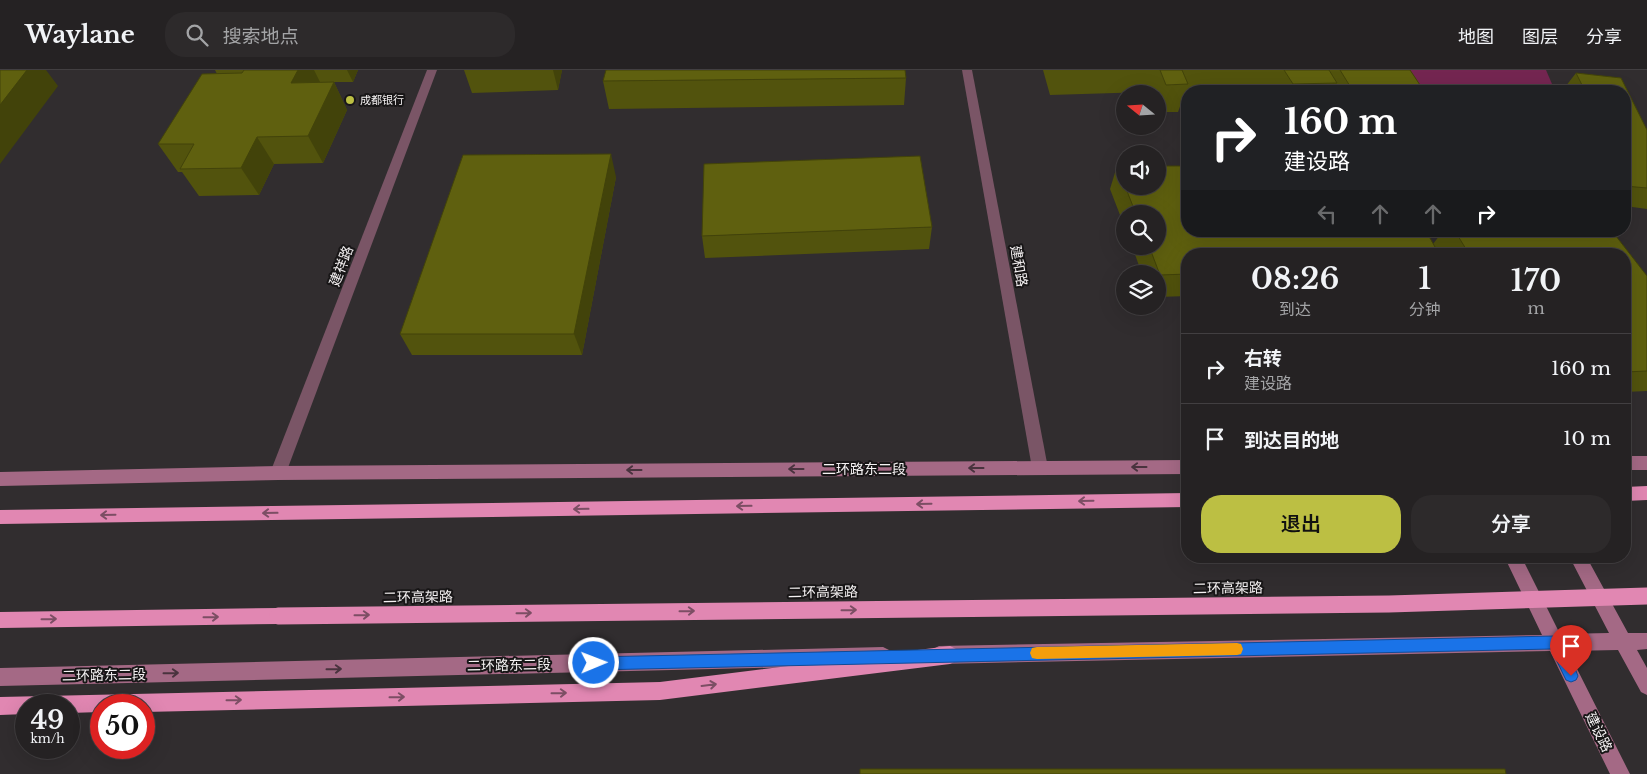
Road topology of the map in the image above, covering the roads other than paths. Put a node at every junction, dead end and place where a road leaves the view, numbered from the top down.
1 (432, 70) edge
2 (967, 70) edge
3 (1631, 463) edge
4 (1647, 463) edge
5 (1181, 467) edge
6 (1040, 468) junction
7 (278, 473) junction
8 (0, 479) edge
9 (1647, 493) edge
10 (1631, 494) edge
11 (1181, 500) edge
12 (0, 517) edge
13 (1515, 563) edge
14 (1580, 563) edge
15 (1647, 596) edge
16 (0, 620) edge
17 (1647, 641) edge
18 (1623, 642) junction
19 (1555, 643) junction
20 (950, 655) junction
21 (0, 677) edge
22 (1647, 686) edge
23 (80, 704) edge
24 (15, 705) edge
25 (0, 706) edge
26 (1620, 774) edge

1 - 7 street, 建祥路
2 - 6 street, 建和路
3 - 4 main road
5 -> 6 main road, 二环路东二段
6 -> 7 main road, 二环路东二段
7 - 8 main road, 二环路东二段
9 - 10 highway
11 -> 12 highway
13 - 19 main road, 建设路
14 - 18 main road
16 -> 15 highway, 二环高架路, bridge
17 - 18 main road, 二环路东二段
18 - 19 main road, 二环路东二段
18 - 22 main road
19 - 20 main road, 二环路东二段
19 - 26 main road, 建设路
21 -> 20 main road, 二环路东二段
23 -> 20 highway
24 - 25 highway

